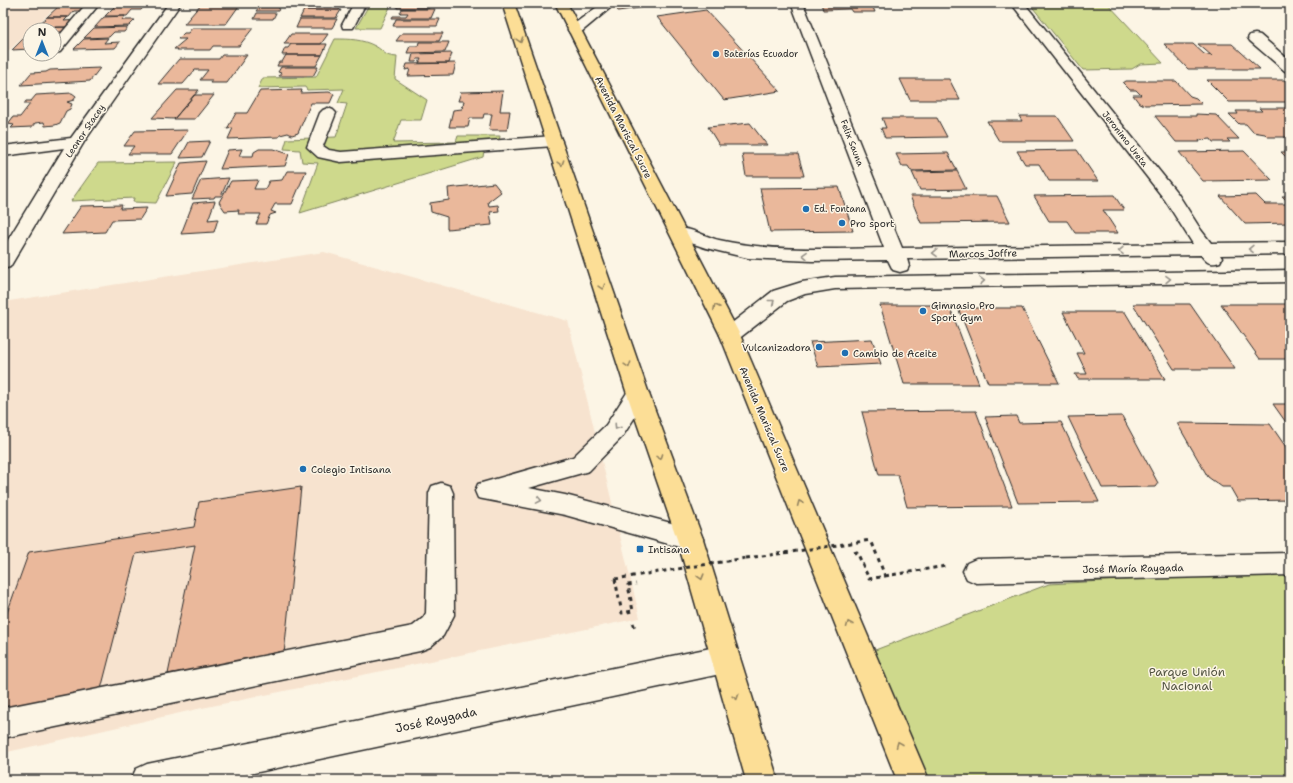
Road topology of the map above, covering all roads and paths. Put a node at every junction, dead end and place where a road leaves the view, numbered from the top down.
1 (94, 3) edge
2 (175, 3) edge
3 (360, 3) edge
4 (508, 3) edge
5 (561, 3) edge
6 (798, 3) edge
7 (1017, 3) edge
8 (606, 5) edge
9 (348, 25) dead end
10 (575, 30) junction
11 (1255, 38) dead end
12 (62, 41) edge
13 (1290, 68) edge
14 (328, 113) dead end
15 (554, 141) junction
16 (76, 142) junction
17 (3, 151) edge
18 (679, 233) junction
19 (1290, 248) edge
20 (1206, 250) junction
21 (895, 254) junction
22 (3, 263) edge
23 (1290, 276) edge
24 (1228, 278) junction
25 (906, 282) junction
26 (730, 336) junction
27 (638, 394) junction
28 (441, 493) dead end
29 (690, 539) junction
30 (857, 552) dead end
31 (1290, 564) edge
32 (976, 571) joint
33 (885, 576) junction
34 (636, 584) dead end
35 (632, 623) dead end
36 (635, 628) dead end
37 (725, 659) junction
38 (3, 723) edge
39 (147, 780) edge
40 (762, 780) edge
41 (913, 780) edge

1 - 12 street
2 - 16 street, Leonor Stacey
3 - 9 street
4 -> 15 main road
5 - 10 main road, Avenida Mariscal Sucre
6 - 21 street, Felix Sauna
7 - 20 street, Jeronimo Ureta
8 - 10 street
10 - 18 main road, Avenida Mariscal Sucre
11 - 13 street
14 - 15 street
15 -> 27 main road
16 - 17 street
16 - 22 street, Leonor Stacey
21 -> 18 street, Marcos Joffre
26 -> 18 main road, Avenida Mariscal Sucre
19 -> 20 street, Marcos Joffre
20 -> 21 street, Marcos Joffre
20 - 24 street, Jeronimo Ureta
21 - 25 street, Felix Sauna
23 - 24 street
25 -> 24 street
26 -> 25 street
41 -> 26 main road, Avenida Mariscal Sucre
27 -> 29 main road
27 -> 29 street
28 - 38 street
29 -> 37 main road
30 - 33 path
31 - 32 street, José María Raygada
32 - 33 path
33 - 34 path, bridge
35 - 36 path
37 - 39 street, José Raygada
37 -> 40 main road

